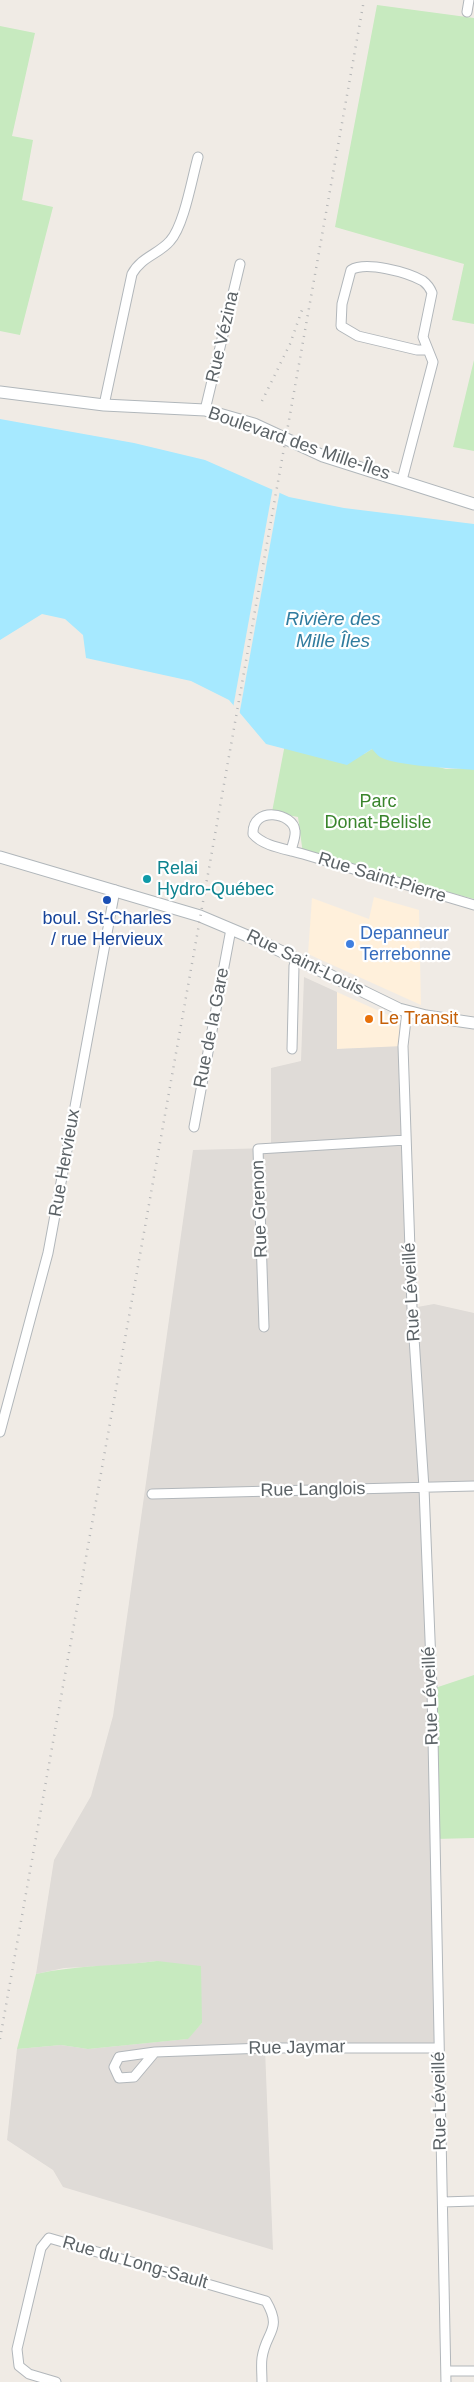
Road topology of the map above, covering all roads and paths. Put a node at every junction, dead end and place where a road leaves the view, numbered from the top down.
1 (469, 0) edge
2 (467, 12) dead end
3 (198, 157) dead end
4 (240, 264) dead end
5 (427, 350) junction
6 (0, 392) edge
7 (104, 405) junction
8 (205, 410) junction
9 (402, 480) junction
10 (474, 504) edge
11 (291, 850) junction
12 (0, 857) edge
13 (115, 890) junction
14 (474, 906) edge
15 (227, 927) junction
16 (297, 959) junction
17 (407, 1011) junction
18 (474, 1023) edge
19 (292, 1049) dead end
20 (194, 1126) dead end
21 (406, 1140) junction
22 (264, 1327) dead end
23 (0, 1432) edge
24 (474, 1486) edge
25 (424, 1488) junction
26 (152, 1494) dead end
27 (439, 2048) junction
28 (155, 2052) dead end
29 (474, 2201) edge
30 (443, 2202) junction
31 (446, 2371) junction
32 (474, 2372) edge
33 (56, 2382) edge
34 (262, 2382) edge
35 (446, 2382) edge

1 - 2 street
3 - 7 street
4 - 8 street, Rue Vézina
5 - 5 street
5 - 9 street
6 - 7 main road, Boulevard des Mille-Îles
7 - 8 main road, Boulevard des Mille-Îles
8 - 9 main road, Boulevard des Mille-Îles
9 - 10 main road, Boulevard des Mille-Îles
11 - 11 street, Rue Saint-Pierre
11 - 14 street, Rue Saint-Pierre
12 - 13 main road, Rue Saint-Louis
13 - 15 main road, Rue Saint-Louis
13 - 23 street, Rue Hervieux
15 - 16 main road, Rue Saint-Louis
15 - 20 street, Rue de la Gare
16 - 17 main road, Rue Saint-Louis
16 - 19 street
17 - 18 main road, Rue Saint-Louis
17 - 21 street, Rue Léveillé
21 - 22 street, Rue Grenon
21 - 25 street, Rue Léveillé
24 - 25 street, Rue Langlois
25 - 26 street, Rue Langlois
25 - 27 street, Rue Léveillé
27 - 28 street, Rue Jaymar
27 - 30 street, Rue Léveillé
29 - 30 street
30 - 31 street, Rue Léveillé
31 - 32 street
31 - 35 street, Rue Léveillé
33 - 34 street, Rue du Long-Sault

